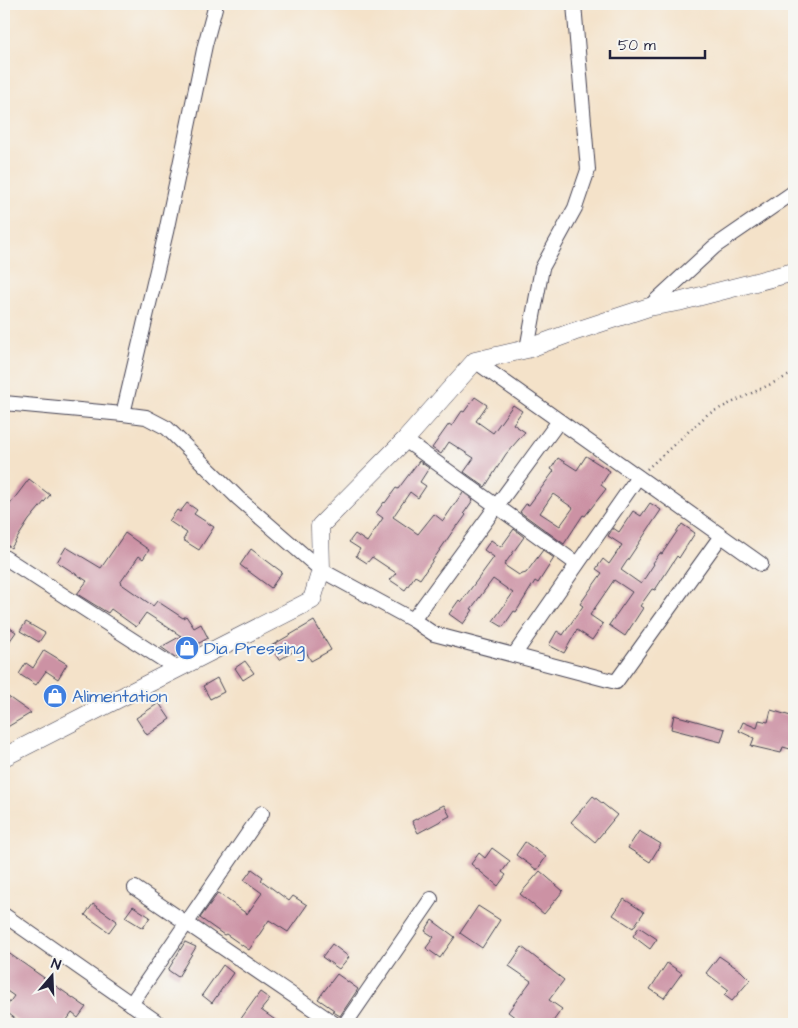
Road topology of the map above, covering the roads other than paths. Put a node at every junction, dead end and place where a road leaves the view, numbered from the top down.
1 (216, 4) edge
2 (574, 4) edge
3 (794, 192) edge
4 (794, 272) edge
5 (649, 307) junction
6 (527, 350) junction
7 (476, 361) junction
8 (4, 403) edge
9 (124, 414) junction
10 (559, 421) junction
11 (406, 440) junction
12 (638, 477) junction
13 (496, 506) junction
14 (721, 536) junction
15 (4, 557) edge
16 (577, 564) junction
17 (761, 564) dead end
18 (321, 570) junction
19 (413, 620) junction
20 (514, 655) junction
21 (176, 668) junction
22 (4, 757) edge
23 (262, 813) dead end
24 (135, 888) dead end
25 (431, 899) dead end
26 (4, 915) edge
27 (186, 923) junction
28 (131, 1004) junction
29 (160, 1024) edge
30 (335, 1024) edge
31 (346, 1024) edge

1 - 9 street
2 - 6 street
3 - 5 street
4 - 5 street
5 - 6 street
6 - 7 street
7 - 10 street
7 - 11 street
8 - 9 street
9 - 18 street
10 - 12 street
10 - 13 street
11 - 13 street
11 - 18 street
12 - 14 street
12 - 16 street
13 - 16 street
13 - 19 street
14 - 17 street
14 - 20 street
15 - 21 street
16 - 20 street
18 - 19 street
18 - 21 street
19 - 20 street
21 - 22 street
23 - 27 street
24 - 27 street
25 - 31 street
26 - 28 street
27 - 28 street
27 - 30 street
28 - 29 street

